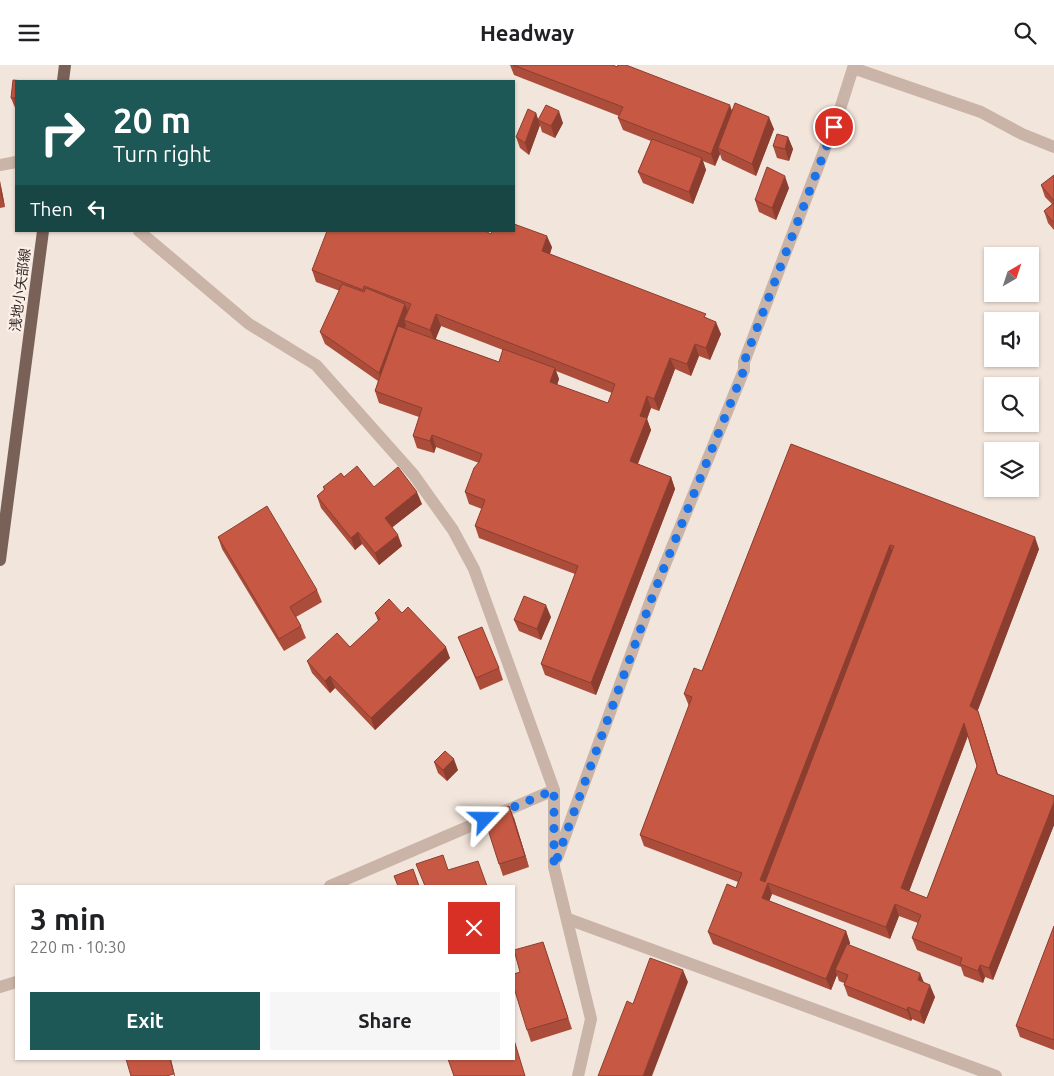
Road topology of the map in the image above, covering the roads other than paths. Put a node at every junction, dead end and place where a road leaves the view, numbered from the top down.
1 (65, 65) edge
2 (854, 66) edge
3 (63, 80) edge
4 (1054, 147) edge
5 (15, 162) edge
6 (0, 165) edge
7 (43, 232) edge
8 (140, 232) edge
9 (0, 560) edge
10 (554, 790) junction
11 (554, 867) junction
12 (332, 885) edge
13 (568, 919) junction
14 (15, 982) edge
15 (0, 987) edge
16 (578, 1076) edge
17 (996, 1076) edge

1 - 3 main road
2 - 4 street
2 - 11 street
5 - 6 street
7 - 9 main road, 浅地小矢部線
8 - 10 street
10 - 11 street
10 - 12 street
11 - 13 street
13 - 16 street
13 - 17 street
14 - 15 street

